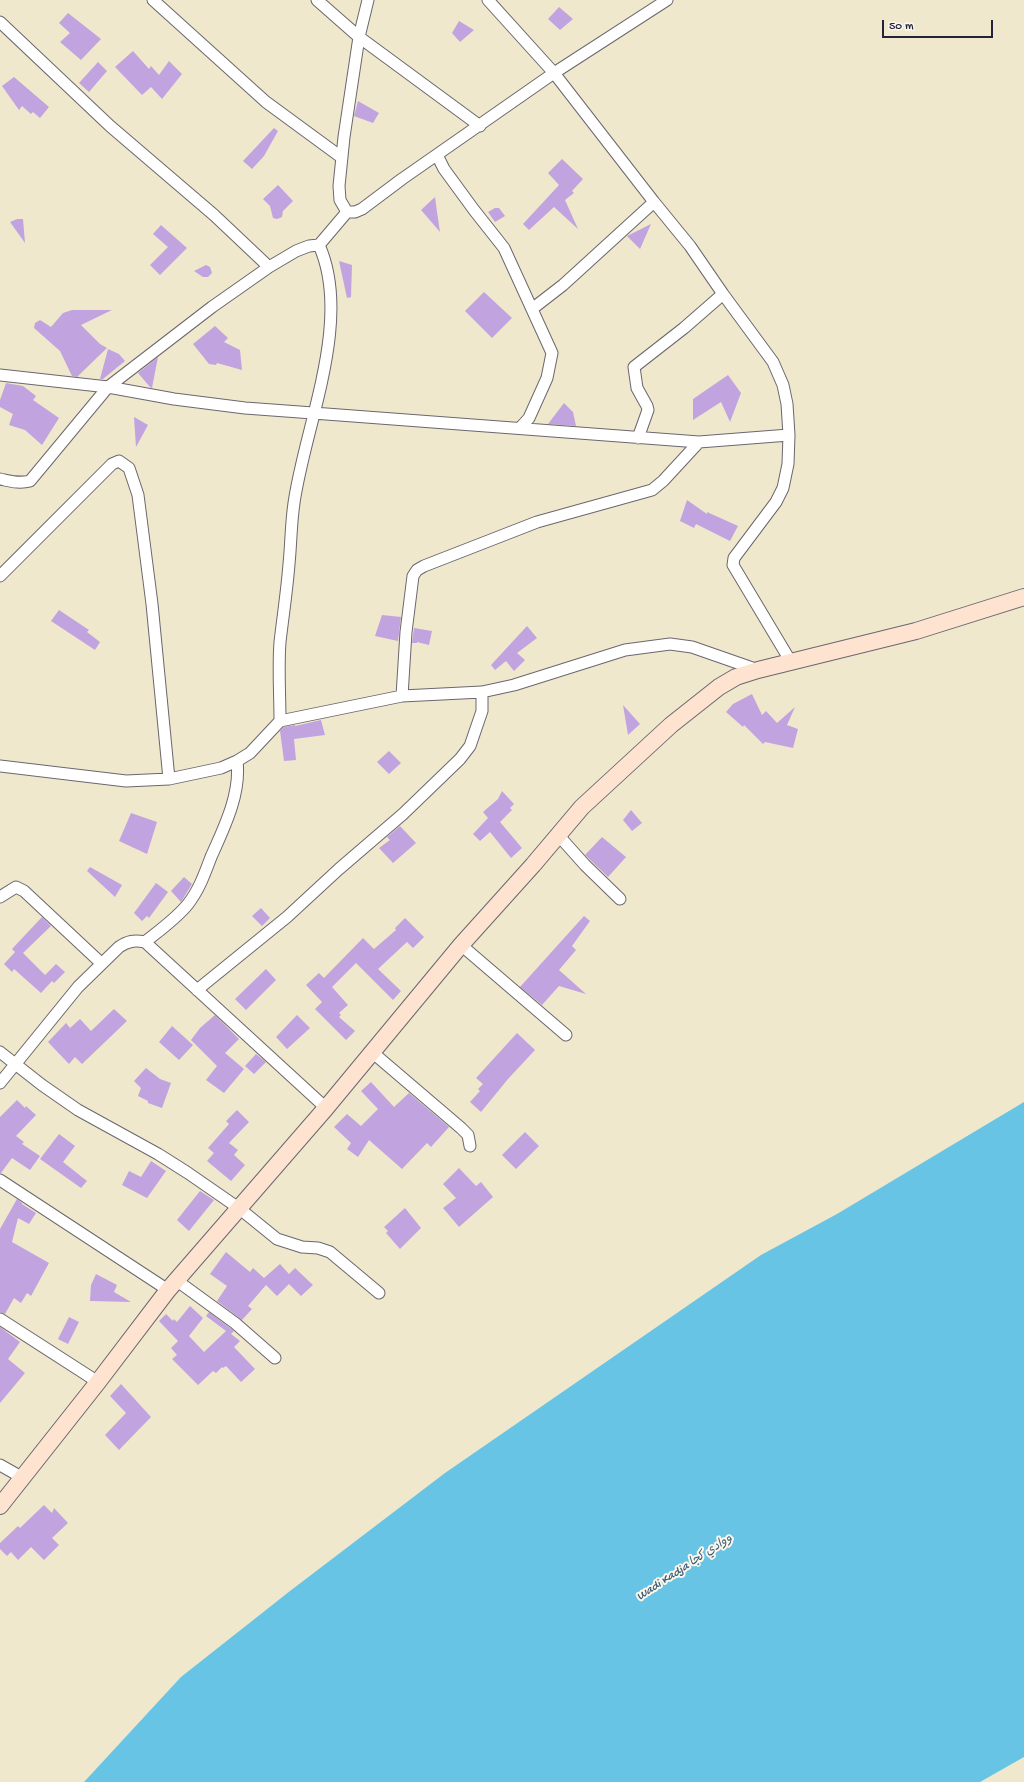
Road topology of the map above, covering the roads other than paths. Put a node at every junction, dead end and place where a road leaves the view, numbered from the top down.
1 (153, 0) edge
2 (317, 0) edge
3 (368, 0) edge
4 (488, 0) edge
5 (667, 0) edge
6 (0, 22) edge
7 (359, 37) junction
8 (554, 73) junction
9 (480, 126) junction
10 (437, 155) junction
11 (342, 158) junction
12 (654, 202) junction
13 (347, 212) junction
14 (319, 245) junction
15 (269, 267) junction
16 (723, 294) junction
17 (532, 309) junction
18 (0, 375) edge
19 (108, 387) junction
20 (313, 413) junction
21 (520, 428) junction
22 (789, 435) junction
23 (638, 438) junction
24 (699, 442) junction
25 (0, 479) edge
26 (0, 576) edge
27 (1024, 597) edge
28 (791, 662) junction
29 (758, 670) junction
30 (482, 692) junction
31 (402, 696) junction
32 (280, 721) junction
33 (237, 761) junction
34 (0, 766) edge
35 (168, 779) junction
36 (559, 836) junction
37 (0, 897) edge
38 (620, 899) dead end
39 (145, 942) junction
40 (461, 945) junction
41 (101, 963) junction
42 (196, 990) junction
43 (566, 1035) dead end
44 (0, 1052) edge
45 (372, 1052) junction
46 (16, 1064) junction
47 (0, 1083) edge
48 (326, 1108) junction
49 (470, 1146) dead end
50 (0, 1180) edge
51 (240, 1209) junction
52 (172, 1285) junction
53 (379, 1293) dead end
54 (0, 1319) edge
55 (275, 1358) dead end
56 (98, 1382) junction
57 (0, 1465) edge
58 (23, 1478) junction
59 (0, 1506) edge

1 - 11 street
2 - 7 street
3 - 7 street
4 - 8 street
5 - 8 street
6 - 15 street
7 - 9 street
7 - 11 street
8 - 9 street
8 - 12 street
9 - 10 street
10 - 13 street
10 - 17 street
11 - 13 street
12 - 16 street
12 - 17 street
13 - 14 street
14 - 15 street
14 - 20 street
15 - 19 street
16 - 22 street
16 - 23 street
17 - 21 street
18 - 19 street
19 - 20 street
19 - 25 street
20 - 21 street
20 - 32 street
21 - 23 street
22 - 24 street
22 - 28 street
23 - 24 street
24 - 31 street
26 - 35 street
27 - 28 main road
28 - 29 main road
29 - 30 street
29 - 36 main road
30 - 31 street
30 - 42 street
31 - 32 street
32 - 33 street
33 - 35 street
33 - 39 street
34 - 35 street
36 - 38 street
36 - 40 main road
37 - 41 street
39 - 41 street
39 - 42 street
40 - 43 street
40 - 45 main road
41 - 46 street
42 - 48 street
44 - 46 street
45 - 48 main road
45 - 49 street
46 - 47 street
46 - 51 street
48 - 51 main road
50 - 52 street
51 - 52 main road
51 - 53 street
52 - 55 street
52 - 56 main road
54 - 56 street
56 - 58 main road
57 - 58 street
58 - 59 main road

